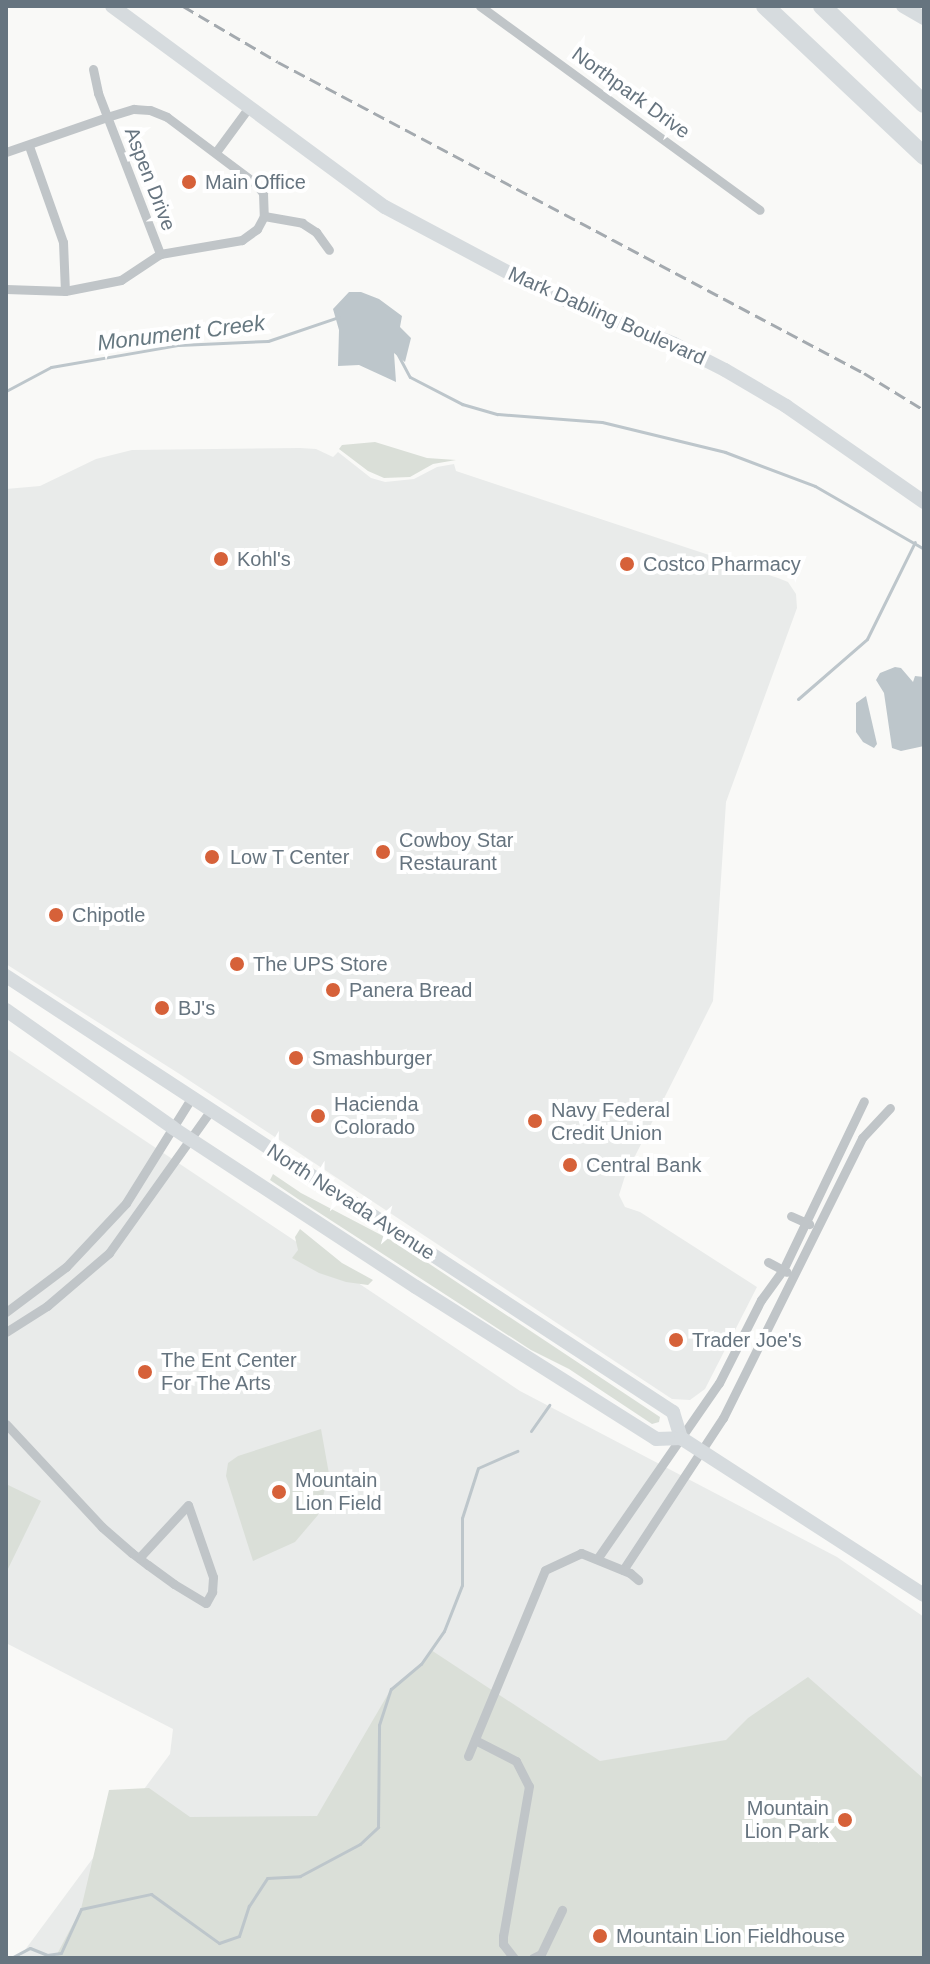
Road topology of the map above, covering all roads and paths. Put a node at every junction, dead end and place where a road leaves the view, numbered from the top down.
1 (112, 6) edge
2 (480, 6) edge
3 (765, 6) edge
4 (822, 6) edge
5 (93, 69) dead end
6 (924, 104) edge
7 (249, 107) junction
8 (107, 117) junction
9 (29, 146) junction
10 (6, 152) edge
11 (216, 152) junction
12 (924, 156) edge
13 (693, 161) junction
14 (685, 172) dead end
15 (760, 210) dead end
16 (264, 216) junction
17 (329, 250) dead end
18 (160, 254) junction
19 (6, 289) edge
20 (65, 291) junction
21 (924, 502) edge
22 (6, 976) edge
23 (6, 1010) edge
24 (192, 1097) junction
25 (864, 1101) dead end
26 (890, 1108) dead end
27 (211, 1110) junction
28 (173, 1128) junction
29 (190, 1138) junction
30 (791, 1216) dead end
31 (806, 1223) junction
32 (817, 1228) junction
33 (768, 1262) dead end
34 (783, 1270) junction
35 (794, 1276) junction
36 (6, 1312) edge
37 (6, 1332) edge
38 (6, 1424) edge
39 (681, 1438) junction
40 (701, 1452) junction
41 (139, 1558) junction
42 (597, 1559) junction
43 (623, 1570) junction
44 (638, 1580) dead end
45 (924, 1595) edge
46 (475, 1740) junction
47 (468, 1756) dead end
48 (562, 1910) dead end
49 (514, 1958) edge
50 (533, 1958) edge

1 - 7 main road, Mark Dabling Boulevard
2 - 13 street, Northpark Drive
3 - 12 highway
4 - 6 highway
5 - 8 street, Aspen Drive
7 - 11 street
7 - 21 main road, Mark Dabling Boulevard
8 - 9 street
8 - 11 street
8 - 18 street, Aspen Drive
9 - 10 street
9 - 20 street
11 - 16 street
13 - 14 street
13 - 15 street, Northpark Drive
16 - 17 street
16 - 18 street
18 - 20 street
19 - 20 street
22 - 24 main road, North Nevada Avenue
23 - 28 main road, North Nevada Avenue
24 - 27 main road, North Nevada Avenue
24 - 28 street
25 - 31 street
26 - 32 street
27 - 29 street
27 - 39 main road, North Nevada Avenue
28 - 29 main road, North Nevada Avenue
28 - 36 street
29 - 37 street
29 - 39 main road, North Nevada Avenue
30 - 31 street
31 - 32 street
31 - 34 street
32 - 35 street
33 - 34 street
34 - 35 street
34 - 39 street
35 - 40 street
38 - 41 street
39 - 40 main road, North Nevada Avenue
39 - 42 street
40 - 43 street
40 - 45 main road, North Nevada Avenue
41 - 41 street
42 - 43 street
42 - 46 street
43 - 44 street
46 - 47 street
46 - 49 street
48 - 50 street

